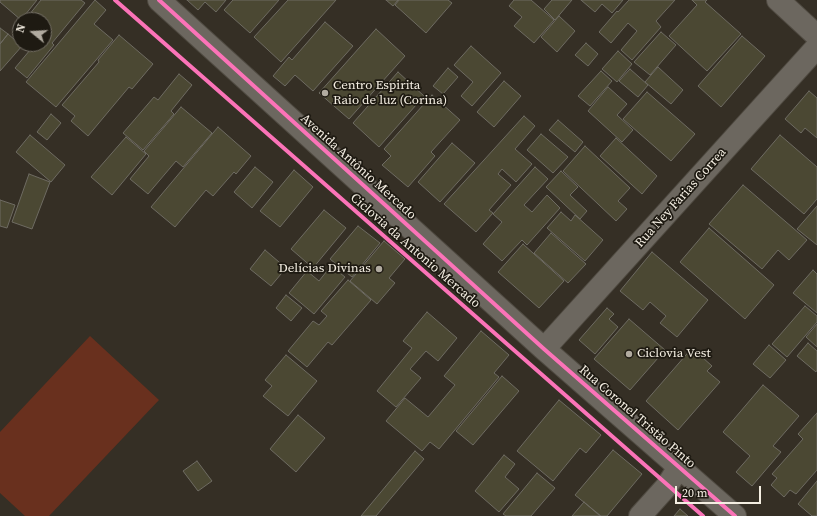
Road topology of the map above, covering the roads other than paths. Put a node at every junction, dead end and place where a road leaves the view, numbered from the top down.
1 (159, 0) edge
2 (778, 0) edge
3 (817, 36) edge
4 (817, 48) edge
5 (544, 349) junction
6 (679, 467) junction
7 (640, 516) edge
8 (735, 516) edge

1 - 5 street, Avenida Antônio Mercado
2 - 3 street
4 - 5 street, Rua Ney Farias Correa
5 - 6 street, Rua Coronel Tristão Pinto
6 - 7 street
6 - 8 street, Rua Coronel Tristão Pinto

